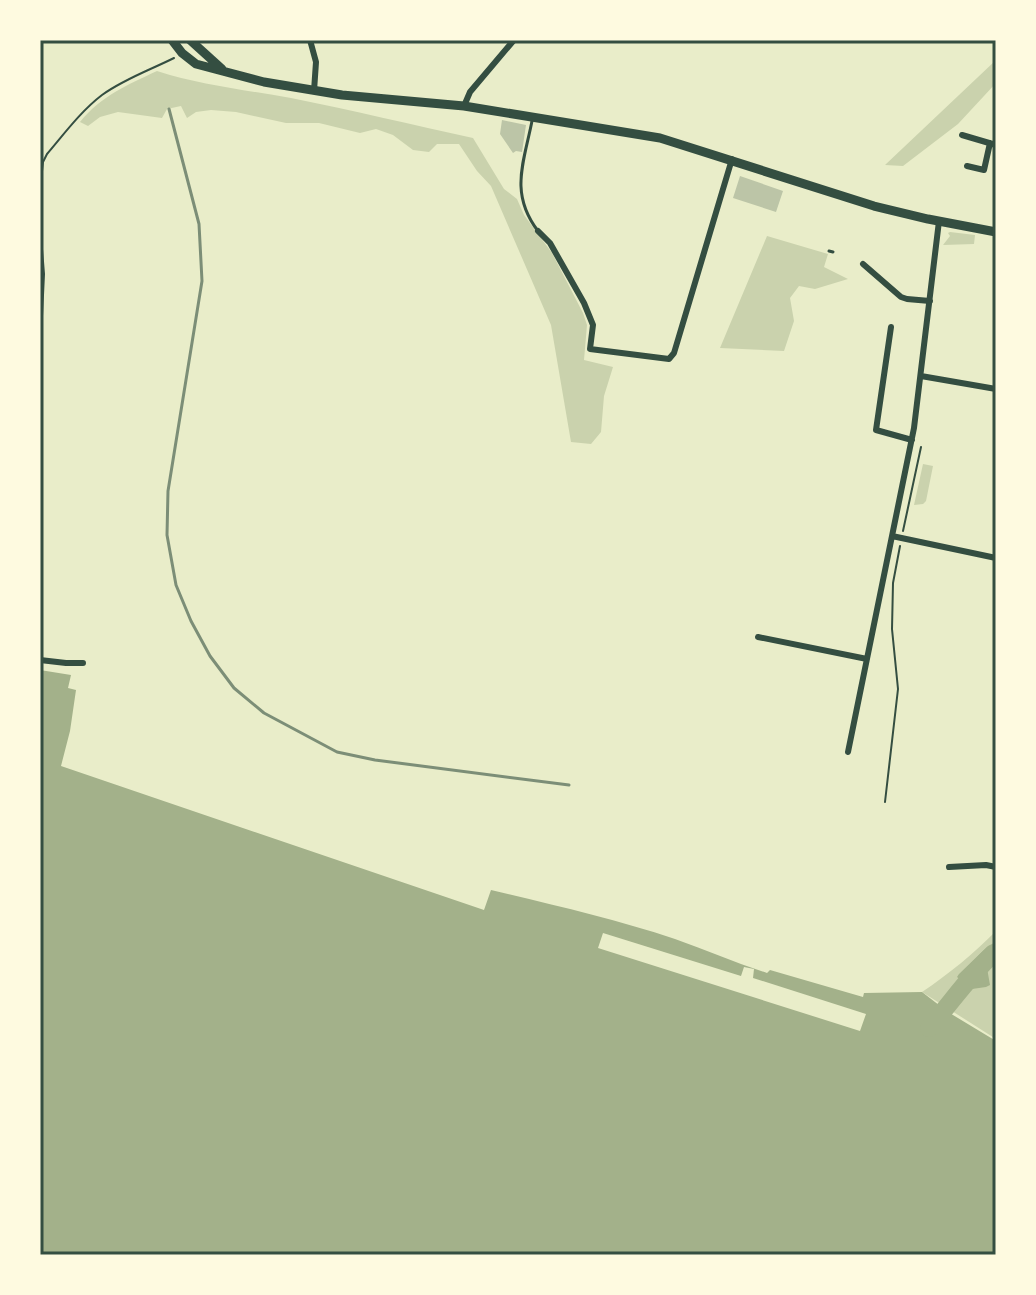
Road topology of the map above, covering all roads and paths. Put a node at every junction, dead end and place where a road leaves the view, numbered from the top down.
1 (172, 40) edge
2 (310, 40) edge
3 (514, 40) edge
4 (191, 41) edge
5 (178, 56) dead end
6 (224, 72) junction
7 (314, 91) junction
8 (464, 106) junction
9 (533, 117) junction
10 (962, 135) dead end
11 (993, 144) edge
12 (732, 159) junction
13 (967, 166) dead end
14 (40, 190) edge
15 (939, 221) junction
16 (40, 224) edge
17 (538, 231) joint
18 (996, 232) edge
19 (863, 264) dead end
20 (930, 301) junction
21 (891, 327) dead end
22 (40, 358) edge
23 (921, 376) junction
24 (996, 389) edge
25 (912, 440) junction
26 (921, 447) dead end
27 (892, 536) junction
28 (902, 538) junction
29 (996, 558) edge
30 (758, 637) dead end
31 (867, 659) junction
32 (40, 660) edge
33 (83, 663) dead end
34 (848, 752) dead end
35 (885, 802) dead end
36 (949, 867) dead end
37 (996, 867) edge

1 - 6 main road
2 - 7 street
3 - 8 street
4 - 6 main road
5 - 14 path
6 - 7 main road
7 - 8 main road
8 - 9 main road
9 - 12 main road
9 - 17 lane
10 - 11 street
11 - 13 street
12 - 15 main road
12 - 17 street
15 - 18 main road
15 - 20 street
16 - 22 path
19 - 20 street
20 - 23 street
21 - 25 street
23 - 24 street
23 - 25 street
25 - 27 street
26 - 28 path
27 - 28 street
27 - 31 street
28 - 29 street
28 - 35 path
30 - 31 street
31 - 34 street
32 - 33 street
36 - 37 street

